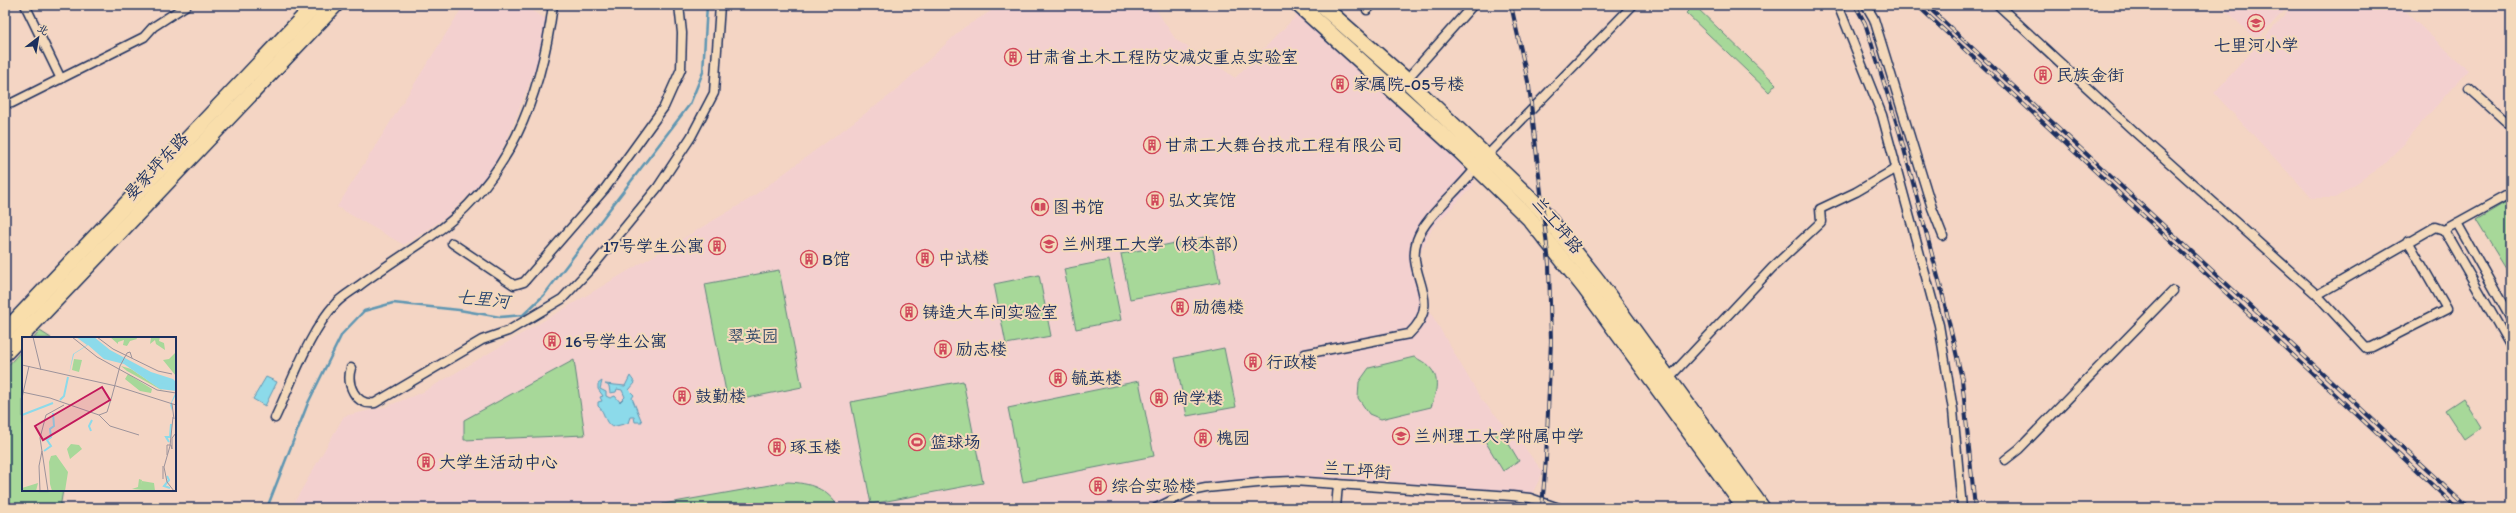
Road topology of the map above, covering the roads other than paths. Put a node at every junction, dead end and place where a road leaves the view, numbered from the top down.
1 (25, 5) edge
2 (187, 5) edge
3 (315, 5) edge
4 (335, 5) edge
5 (554, 5) edge
6 (679, 5) edge
7 (720, 5) edge
8 (1299, 5) edge
9 (1321, 5) edge
10 (1473, 5) edge
11 (1633, 5) edge
12 (1838, 5) edge
13 (1866, 5) edge
14 (1998, 5) edge
15 (61, 79) junction
16 (1406, 80) junction
17 (2469, 88) dead end
18 (12, 103) dead end
19 (2511, 126) edge
20 (1482, 161) junction
21 (1897, 168) junction
22 (2511, 192) edge
23 (2457, 223) junction
24 (2444, 230) junction
25 (1943, 236) dead end
26 (2408, 241) junction
27 (452, 243) dead end
28 (2173, 291) dead end
29 (2317, 295) junction
30 (2511, 319) edge
31 (5, 332) edge
32 (2511, 347) edge
33 (5, 353) edge
34 (1305, 354) dead end
35 (351, 368) dead end
36 (1668, 379) junction
37 (275, 418) dead end
38 (2005, 460) dead end
39 (1338, 484) junction
40 (1156, 508) edge
41 (1336, 508) edge
42 (1559, 508) edge
43 (1745, 508) edge
44 (1762, 508) edge
45 (1962, 508) edge

1 - 15 street
2 - 15 street
3 - 31 highway, 晏家坪东路
4 - 33 highway, 晏家坪东路
5 - 37 street
6 - 27 street
7 - 35 street
8 - 20 highway, 兰工坪路
9 - 16 highway, 兰工坪路
10 - 16 street
11 - 20 street
12 - 21 street
13 - 25 street
14 - 29 street
15 - 18 street
16 - 20 highway, 兰工坪路
17 - 19 street
20 - 34 street
20 - 36 highway, 兰工坪路
20 - 43 highway, 兰工坪路
21 - 36 street
21 - 45 street
22 - 23 street
23 - 24 street
23 - 30 street
24 - 26 street
24 - 32 street
26 - 29 street
26 - 29 street
28 - 38 street
36 - 44 highway, 兰工坪路
39 - 40 street, 兰工坪街
39 - 41 street
39 - 42 street, 兰工坪街

